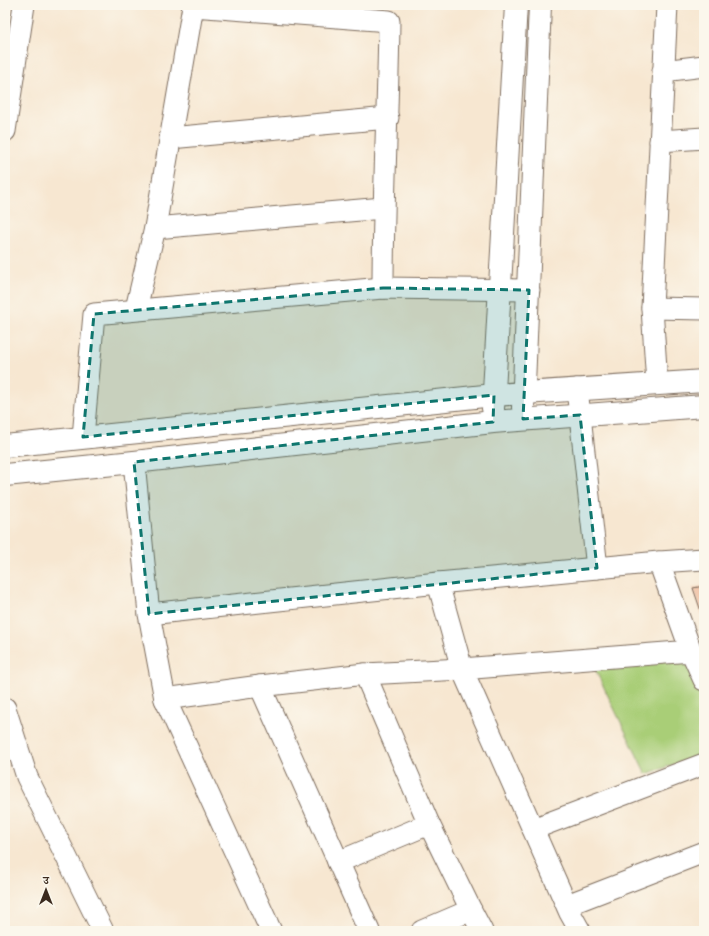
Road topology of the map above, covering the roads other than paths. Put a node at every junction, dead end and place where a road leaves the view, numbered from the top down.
1 (24, 5) edge
2 (194, 5) edge
3 (516, 5) edge
4 (540, 5) edge
5 (667, 5) edge
6 (390, 13) edge
7 (704, 66) edge
8 (664, 71) junction
9 (388, 118) junction
10 (5, 131) edge
11 (170, 138) junction
12 (704, 138) edge
13 (660, 141) junction
14 (383, 208) junction
15 (155, 228) junction
16 (383, 288) junction
17 (500, 290) junction
18 (528, 290) junction
19 (652, 308) junction
20 (136, 309) junction
21 (704, 309) edge
22 (704, 381) edge
23 (657, 384) junction
24 (577, 389) junction
25 (524, 393) junction
26 (494, 395) junction
27 (704, 406) edge
28 (580, 415) junction
29 (523, 419) junction
30 (493, 422) junction
31 (83, 437) junction
32 (5, 446) edge
33 (134, 462) junction
34 (5, 475) edge
35 (704, 559) edge
36 (659, 562) junction
37 (597, 568) junction
38 (438, 583) junction
39 (149, 614) junction
40 (691, 651) junction
41 (462, 669) junction
42 (365, 674) junction
43 (704, 680) edge
44 (260, 686) junction
45 (165, 699) junction
46 (5, 708) edge
47 (704, 764) edge
48 (429, 824) junction
49 (533, 829) junction
50 (704, 852) edge
51 (338, 862) junction
52 (567, 905) junction
53 (471, 910) junction
54 (103, 931) edge
55 (270, 931) edge
56 (369, 931) edge
57 (422, 931) edge
58 (482, 931) edge
59 (580, 931) edge

1 - 10 street
2 - 6 street
2 - 11 street
3 - 17 street
4 - 18 street
5 - 8 street
6 - 9 street
7 - 8 street
8 - 13 street
9 - 11 street
9 - 14 street
11 - 15 street
12 - 13 street
13 - 19 street
14 - 15 street
14 - 16 street
15 - 20 street
16 - 17 street
16 - 20 street
17 - 18 street
17 - 26 street
18 - 25 street
19 - 21 street
19 - 23 street
20 - 31 street
22 - 23 street
23 - 24 street
24 - 25 street
24 - 28 street
25 - 26 street
25 - 29 street
26 - 30 street
26 - 31 street
27 - 28 street
28 - 29 street
28 - 37 street
29 - 30 street
30 - 33 street
31 - 32 street
33 - 34 street
33 - 39 street
35 - 36 street
36 - 37 street
36 - 40 street
37 - 38 street
38 - 39 street
38 - 41 street
39 - 45 street
40 - 41 street
40 - 43 street
41 - 42 street
41 - 49 street
42 - 44 street
42 - 48 street
44 - 45 street
44 - 51 street
45 - 55 street
46 - 54 street
47 - 49 street
48 - 51 street
48 - 53 street
49 - 52 street
50 - 52 street
51 - 56 street
52 - 59 street
53 - 57 street
53 - 58 street

